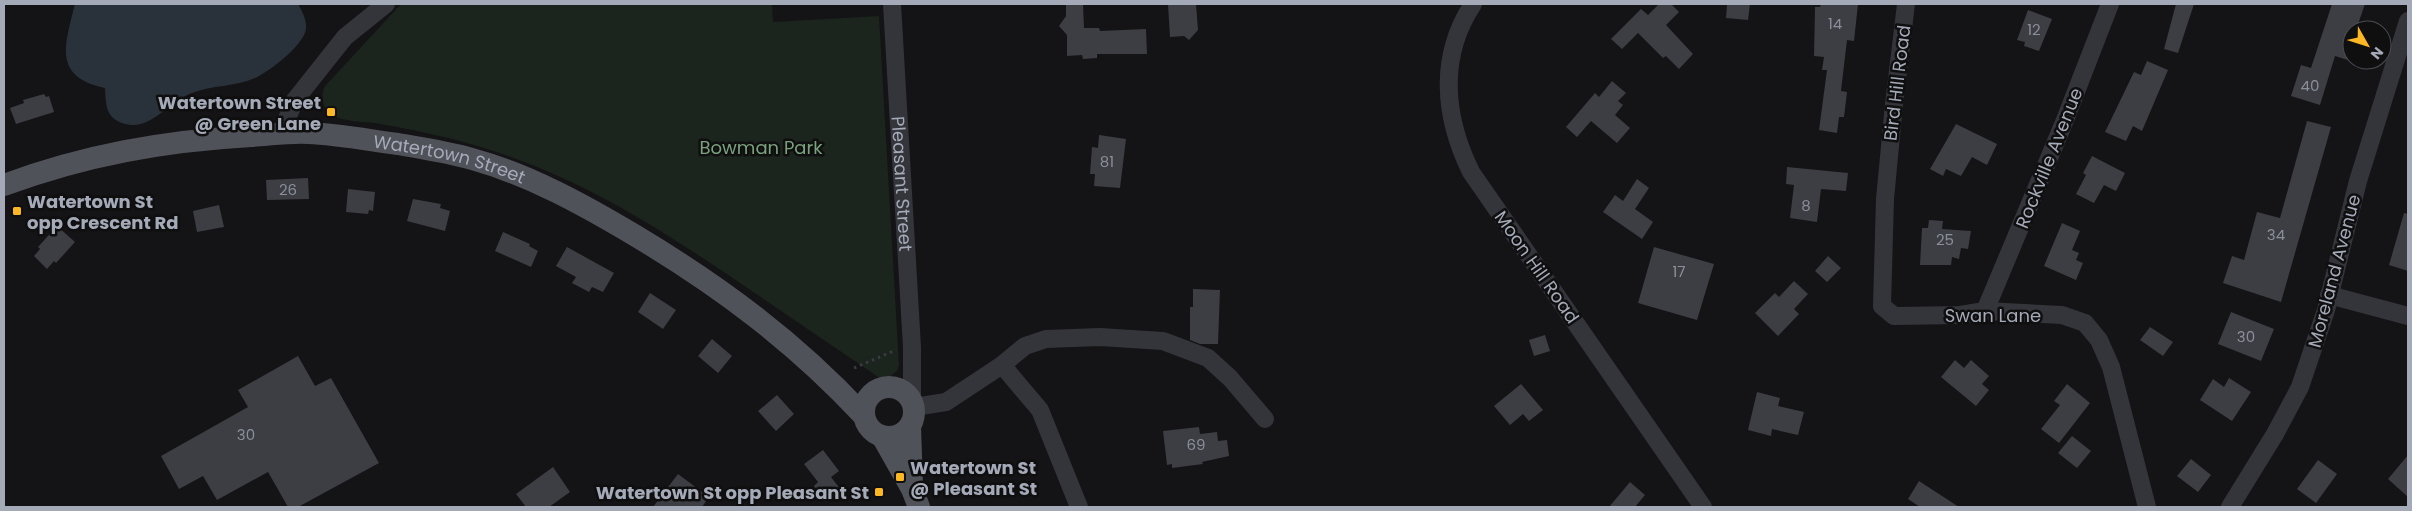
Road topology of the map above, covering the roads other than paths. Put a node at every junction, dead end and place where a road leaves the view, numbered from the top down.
1 (386, 4) edge
2 (892, 4) edge
3 (1474, 4) edge
4 (1906, 4) edge
5 (2110, 4) edge
6 (2408, 21) edge
7 (280, 135) junction
8 (1888, 162) joint
9 (4, 185) edge
10 (2329, 295) junction
11 (1985, 311) junction
12 (2408, 316) edge
13 (1002, 365) junction
14 (836, 385) junction
15 (873, 392) junction
16 (909, 406) junction
17 (863, 415) junction
18 (1265, 419) dead end
19 (882, 436) junction
20 (916, 498) edge
21 (1079, 507) edge
22 (1703, 507) edge
23 (2147, 507) edge
24 (2230, 507) edge

1 - 7 street
2 - 16 street, Pleasant Street
3 - 22 street, Moon Hill Road
4 - 8 street, Bird Hill Road
5 - 11 street, Rockville Avenue
6 - 10 street, Moreland Avenue
7 - 9 main road, Watertown Street
7 - 14 main road, Watertown Street
8 - 11 street, Swan Lane
10 - 12 street
10 - 24 street, Moreland Avenue
11 - 23 street, Swan Lane
13 - 16 street
13 - 18 street
13 - 21 street
14 - 15 main road
14 - 17 main road, Watertown Street
15 - 16 main road
15 - 17 main road
16 - 19 main road
16 - 20 main road, Pleasant Street
17 - 19 main road
19 - 20 main road, Pleasant Street

